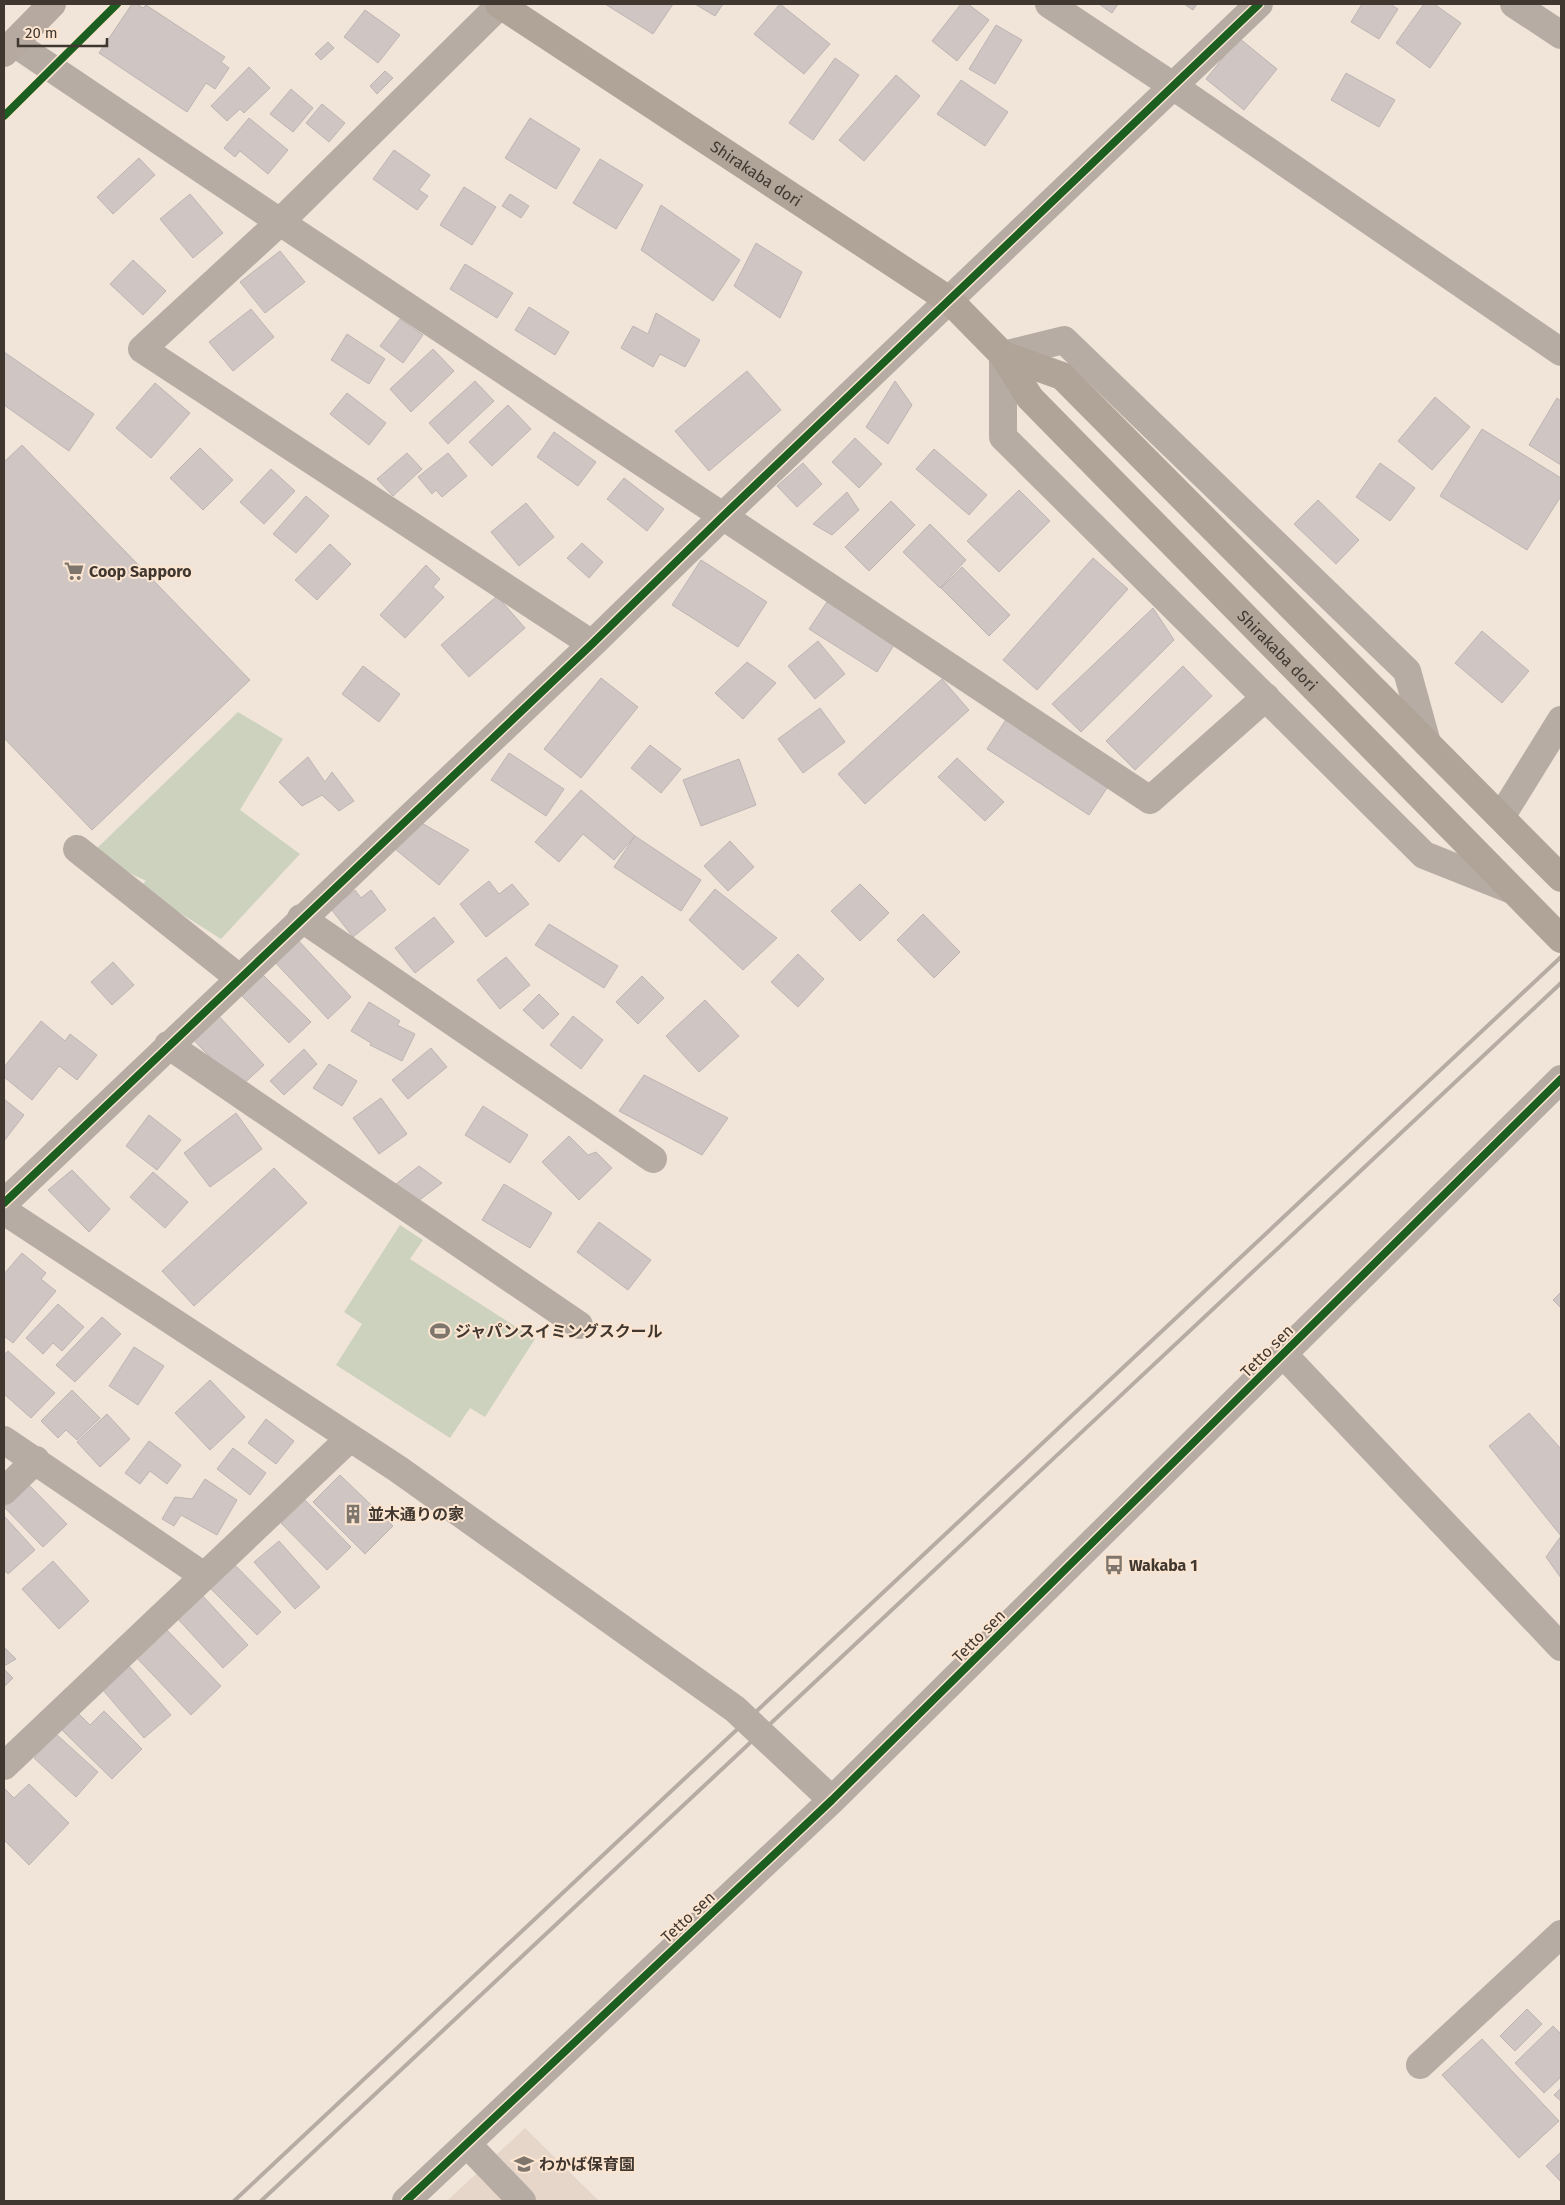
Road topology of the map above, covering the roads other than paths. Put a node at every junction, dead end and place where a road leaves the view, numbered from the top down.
1 (52, 4) edge
2 (500, 4) edge
3 (1049, 4) edge
4 (1259, 4) edge
5 (1514, 4) edge
6 (1561, 35) edge
7 (9, 48) edge
8 (1173, 86) junction
9 (280, 222) junction
10 (949, 300) junction
11 (1561, 352) edge
12 (1003, 355) junction
13 (722, 517) junction
14 (592, 644) junction
15 (1266, 697) junction
16 (1561, 720) edge
17 (1427, 743) junction
18 (1501, 817) junction
19 (78, 849) dead end
20 (1561, 878) edge
21 (1512, 890) junction
22 (301, 918) junction
23 (1561, 939) edge
24 (239, 978) junction
25 (168, 1045) junction
26 (1561, 1079) edge
27 (653, 1159) dead end
28 (4, 1203) edge
29 (4, 1211) edge
30 (579, 1325) dead end
31 (1284, 1354) junction
32 (350, 1438) junction
33 (4, 1440) edge
34 (36, 1460) junction
35 (4, 1491) edge
36 (204, 1576) junction
37 (1561, 1647) edge
38 (4, 1766) edge
39 (832, 1800) junction
40 (1557, 1946) edge
41 (1420, 2065) dead end
42 (467, 2144) junction
43 (406, 2201) edge
44 (522, 2201) edge

1 - 7 highway
2 - 9 street
2 - 10 main road, Shirakaba dori
3 - 8 street
4 - 8 street
5 - 6 street
7 - 9 street
8 - 10 street
8 - 11 street
9 - 13 street
9 - 14 street
10 - 12 main road, Shirakaba dori
10 - 13 street
12 - 15 street
12 - 17 main road, Shirakaba dori
12 - 17 street
12 - 21 main road, Shirakaba dori
13 - 14 street
13 - 15 street
14 - 22 street
15 - 21 street
16 - 18 street
17 - 18 main road, Shirakaba dori
18 - 20 main road, Shirakaba dori
19 - 24 street
21 - 23 main road, Shirakaba dori
22 - 24 street
22 - 27 street
24 - 25 street
25 - 28 street
25 - 30 street
26 - 31 street, Tetto sen
29 - 32 street
31 - 37 street
31 - 39 street, Tetto sen
32 - 36 street
32 - 39 street
33 - 34 street
34 - 35 street
34 - 36 street
36 - 38 street
39 - 42 street, Tetto sen
40 - 41 street
42 - 43 street, Tetto sen
42 - 44 street

